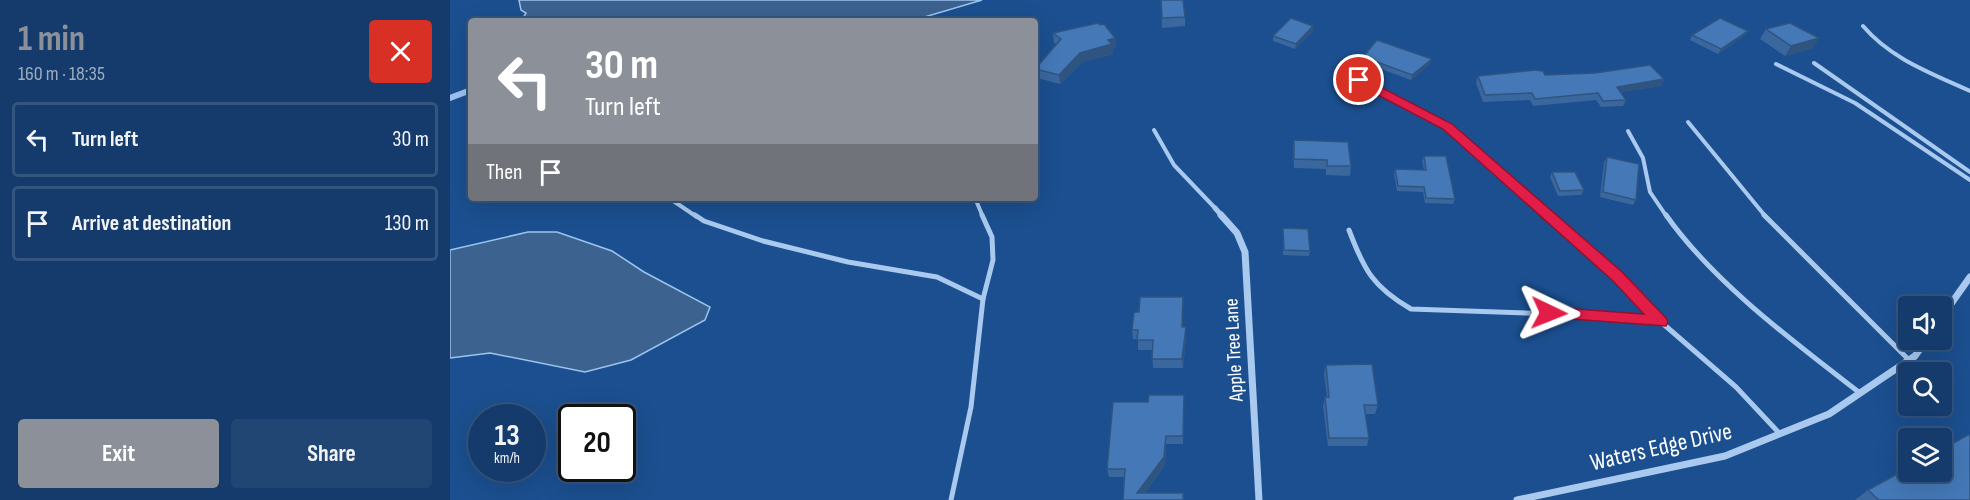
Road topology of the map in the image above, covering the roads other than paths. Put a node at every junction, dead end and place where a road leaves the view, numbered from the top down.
1 (1863, 26) dead end
2 (1814, 63) dead end
3 (1776, 64) dead end
4 (1359, 80) dead end
5 (1970, 91) edge
6 (1688, 122) dead end
7 (1154, 130) dead end
8 (1628, 131) dead end
9 (1970, 172) edge
10 (1970, 180) edge
11 (674, 201) edge
12 (976, 201) edge
13 (1215, 208) joint
14 (1349, 230) dead end
15 (1970, 277) edge
16 (983, 299) junction
17 (1952, 302) edge
18 (1661, 322) junction
19 (1918, 350) edge
20 (1909, 360) junction
21 (1860, 393) junction
22 (1780, 434) junction
23 (951, 500) edge
24 (1259, 500) edge
25 (1517, 500) edge

1 - 5 lane
2 - 9 lane
3 - 10 lane
4 - 18 lane
6 - 20 lane
7 - 13 lane
8 - 21 lane
11 - 16 lane
12 - 16 lane
13 - 24 street, Apple Tree Lane
14 - 18 lane
15 - 17 street
16 - 23 lane
18 - 22 lane
19 - 20 street, Waters Edge Drive
20 - 21 street, Waters Edge Drive
21 - 22 street, Waters Edge Drive
22 - 25 street, Waters Edge Drive

